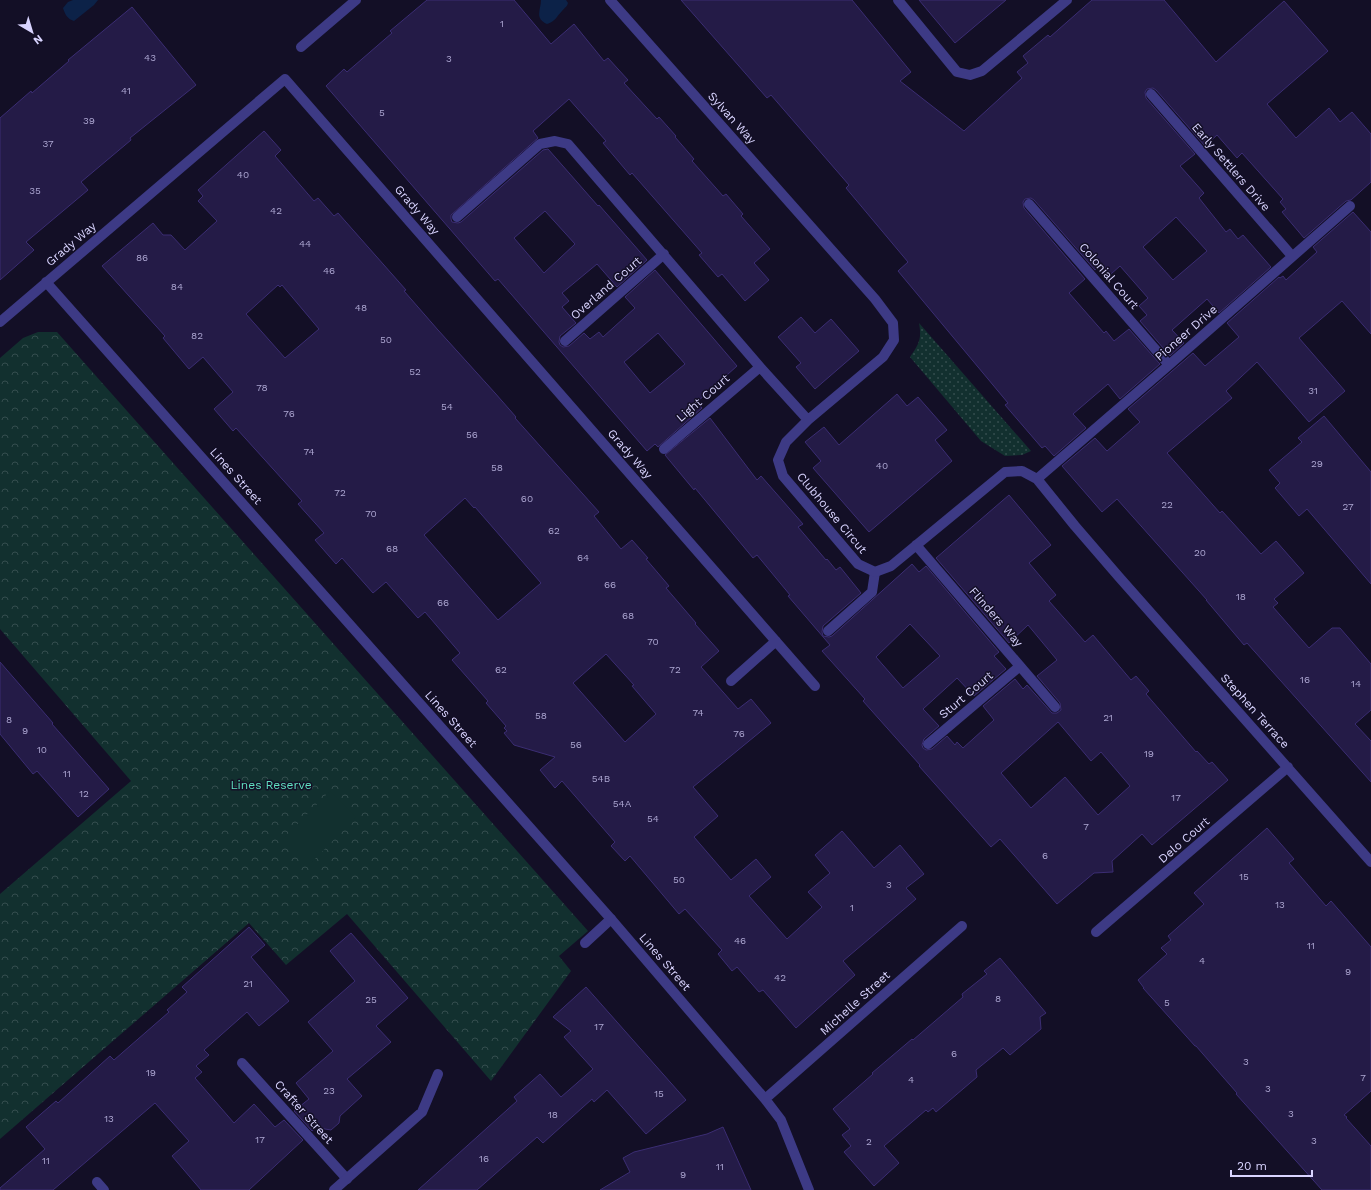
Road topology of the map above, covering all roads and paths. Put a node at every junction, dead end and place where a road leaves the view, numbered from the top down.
1 (356, 0) edge
2 (610, 0) edge
3 (898, 0) edge
4 (1067, 0) edge
5 (301, 47) dead end
6 (1151, 94) dead end
7 (1029, 204) dead end
8 (1350, 206) dead end
9 (457, 217) dead end
10 (664, 254) junction
11 (835, 254) joint
12 (1292, 256) junction
13 (46, 282) junction
14 (0, 322) edge
15 (565, 341) dead end
16 (1170, 365) junction
17 (760, 367) junction
18 (808, 420) junction
19 (664, 449) dead end
20 (1037, 479) junction
21 (916, 545) junction
22 (875, 572) junction
23 (828, 630) dead end
24 (776, 642) junction
25 (1020, 666) junction
26 (731, 681) dead end
27 (815, 686) dead end
28 (1055, 707) dead end
29 (928, 744) dead end
30 (1288, 767) junction
31 (1371, 862) edge
32 (611, 919) junction
33 (962, 926) dead end
34 (1096, 932) dead end
35 (585, 943) dead end
36 (242, 1063) dead end
37 (438, 1074) dead end
38 (765, 1099) junction
39 (347, 1179) junction
40 (334, 1190) edge
41 (809, 1190) edge

1 - 5 street
2 - 11 street, Sylvan Way
3 - 4 street
6 - 12 street, Early Settlers Drive
7 - 16 street, Colonial Court
8 - 12 street, Pioneer Drive
9 - 10 street
10 - 15 street, Overland Court
10 - 17 street
11 - 18 street, Clubhouse Circut
12 - 16 street, Pioneer Drive
13 - 14 street, Grady Way
13 - 24 street, Grady Way
13 - 32 street, Lines Street
16 - 20 street, Pioneer Drive
17 - 18 street
17 - 19 street, Light Court
18 - 22 street, Clubhouse Circut
20 - 21 street
20 - 30 street, Stephen Terrace
21 - 22 street
21 - 25 street, Flinders Way
22 - 23 street
24 - 26 street
24 - 27 street, Grady Way
25 - 28 street, Flinders Way
25 - 29 street, Sturt Court
30 - 31 street, Stephen Terrace
30 - 34 street, Delo Court
32 - 35 street
32 - 38 street, Lines Street
33 - 38 street, Michelle Street
36 - 39 street, Crafter Street
37 - 39 street
38 - 41 street, Lines Street
39 - 40 street

